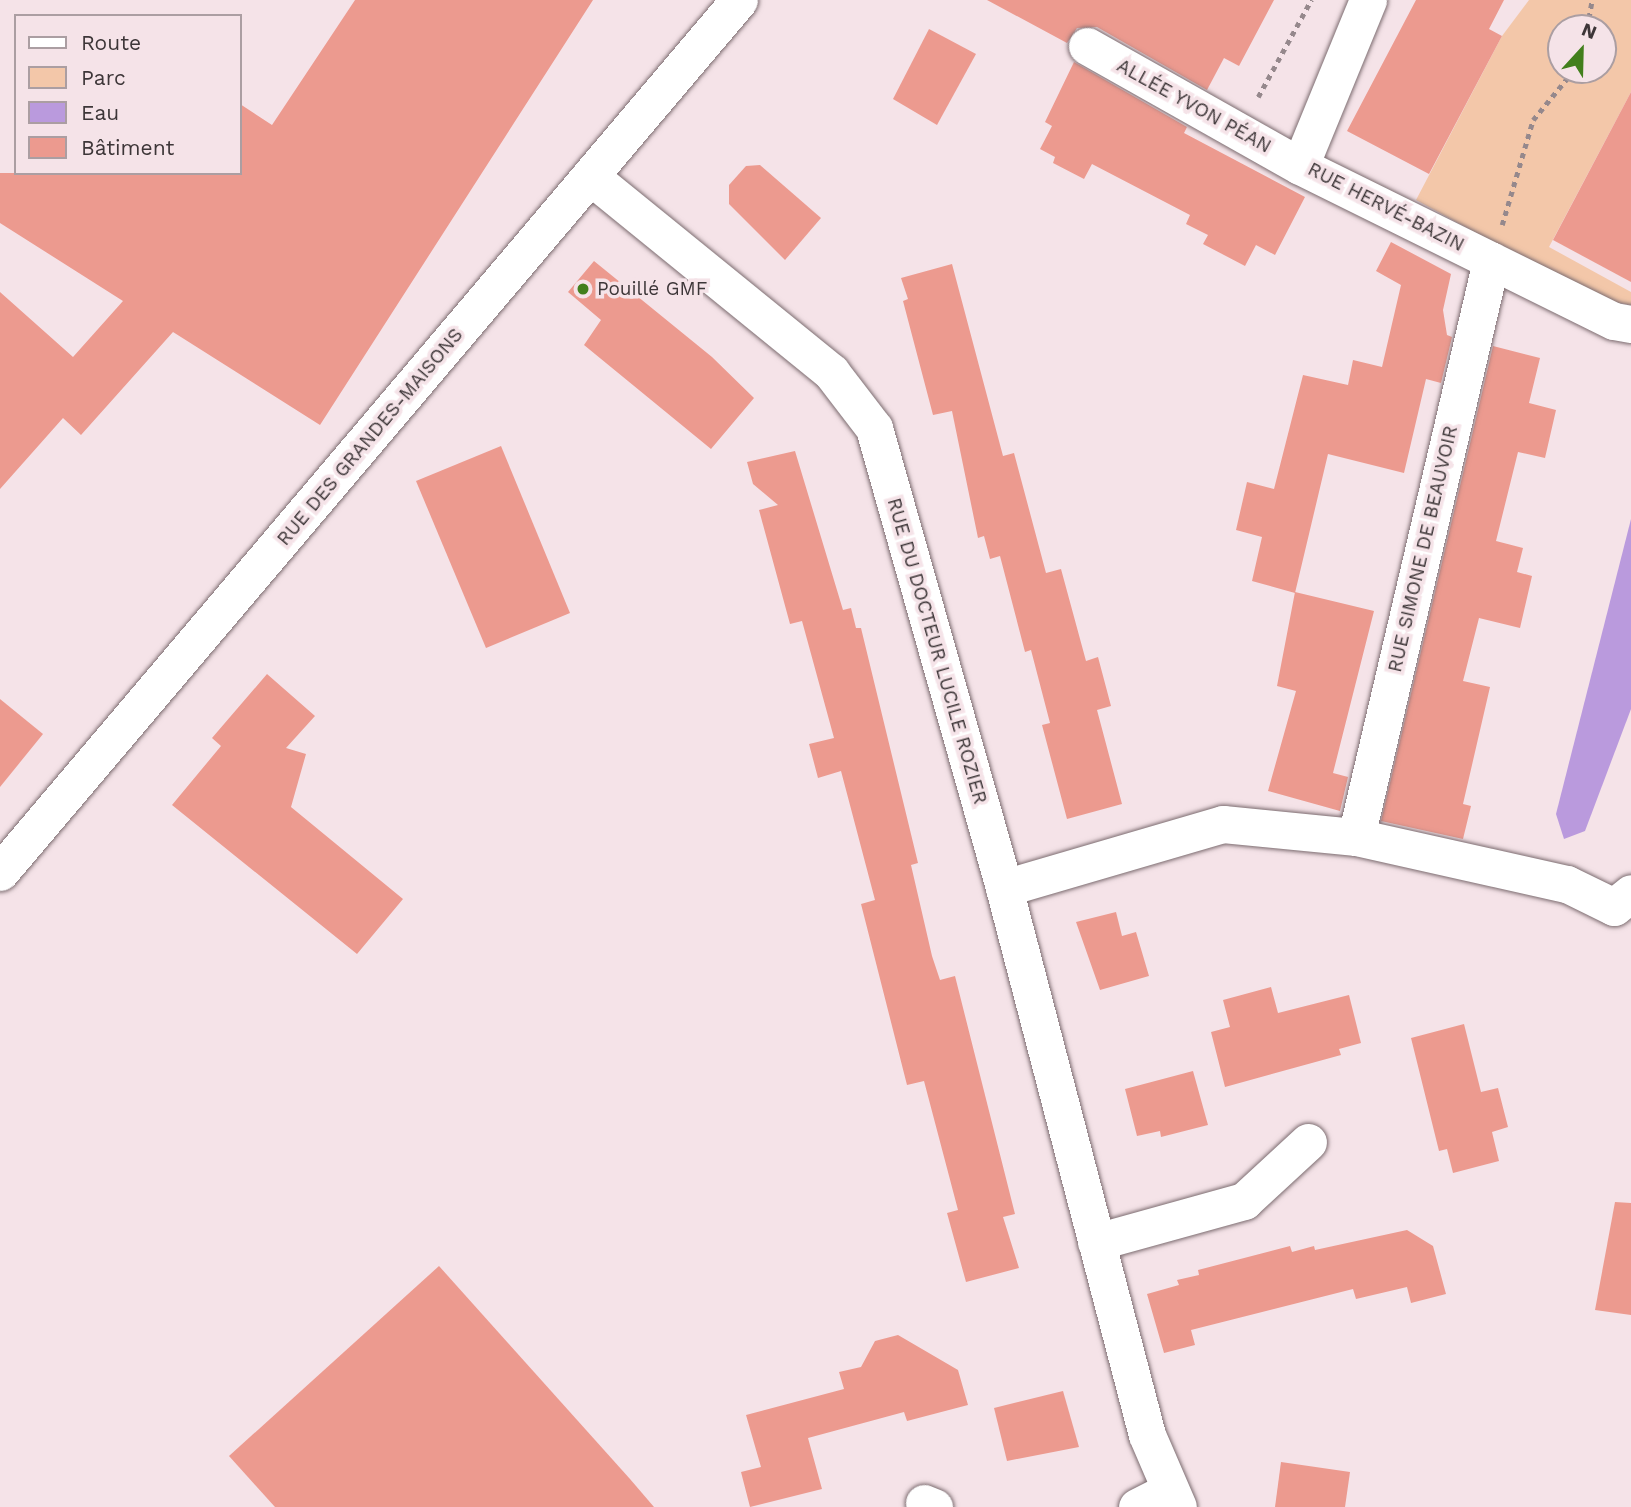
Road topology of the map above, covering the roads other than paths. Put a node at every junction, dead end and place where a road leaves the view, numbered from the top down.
1 (739, 0) edge
2 (1368, 0) edge
3 (1087, 46) dead end
4 (1300, 166) junction
5 (590, 176) junction
6 (1491, 261) junction
7 (1631, 324) edge
8 (1356, 837) junction
9 (0, 873) edge
10 (1003, 888) junction
11 (1625, 907) edge
12 (1308, 1142) dead end
13 (1097, 1242) junction
14 (1161, 1502) edge

1 - 5 street, RUE DES GRANDES-MAISONS
2 - 4 street, RUE HERVÉ-BAZIN
3 - 4 street, ALLÉE YVON PÉAN
4 - 6 street, RUE HERVÉ-BAZIN
5 - 9 street, RUE DES GRANDES-MAISONS
5 - 10 street, RUE DU DOCTEUR LUCILE ROZIER
6 - 7 street, RUE HERVÉ-BAZIN
6 - 8 street, RUE SIMONE DE BEAUVOIR
8 - 10 street
8 - 11 street
10 - 13 street, RUE DU DOCTEUR LUCILE ROZIER
12 - 13 street
13 - 14 street, RUE DU DOCTEUR LUCILE ROZIER

